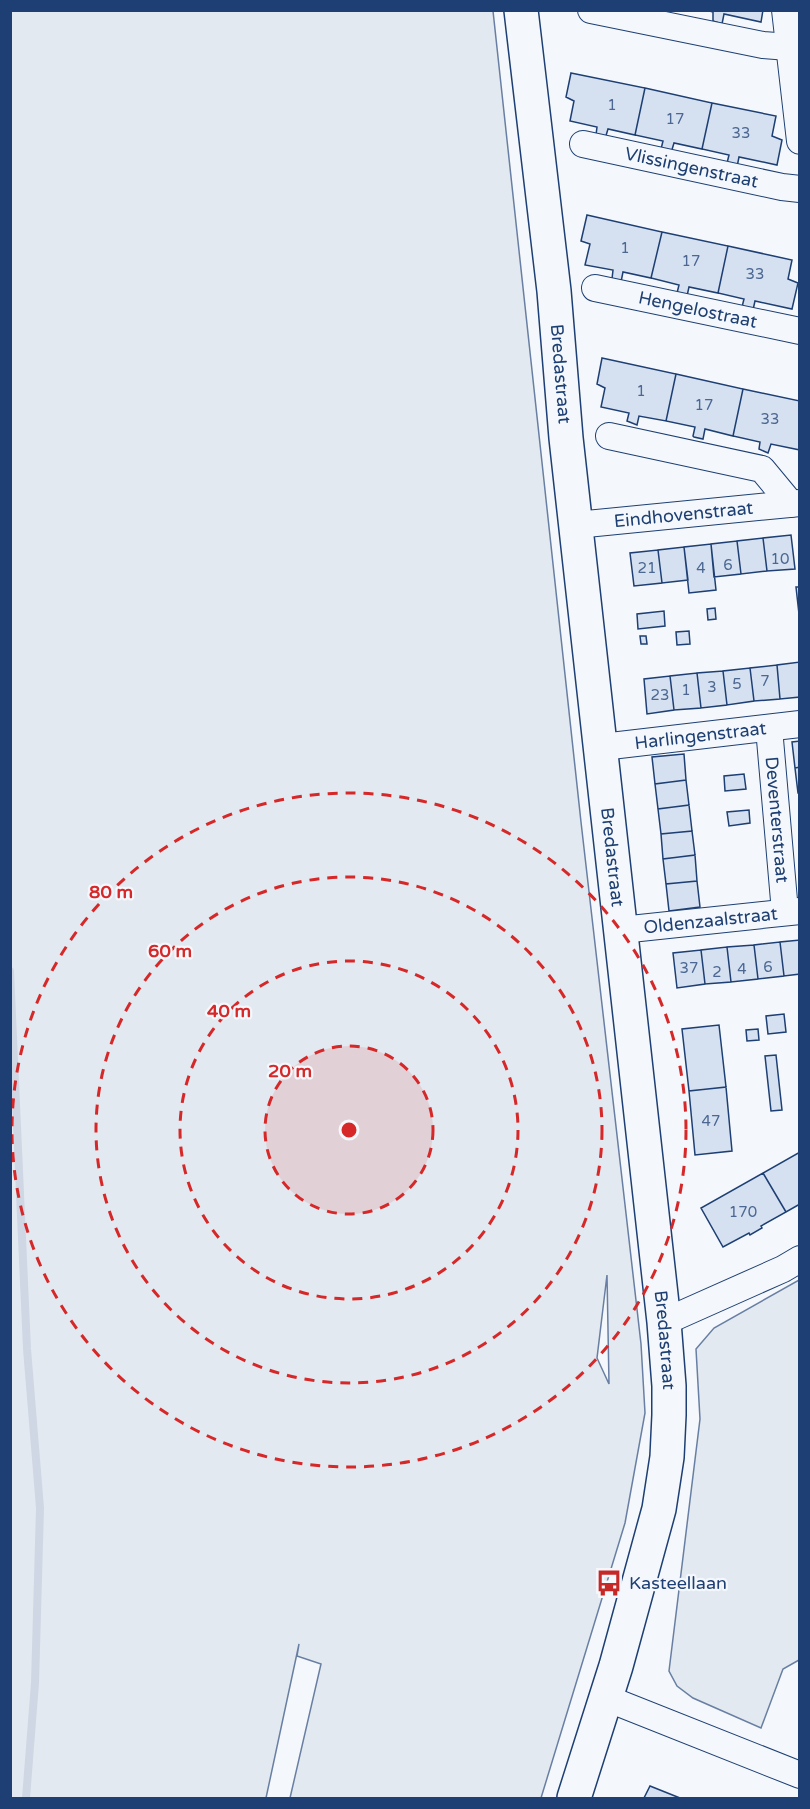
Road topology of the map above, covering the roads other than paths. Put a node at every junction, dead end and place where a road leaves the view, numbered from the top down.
1 (521, 10) edge
2 (591, 10) edge
3 (785, 10) edge
4 (789, 47) junction
5 (800, 141) edge
6 (583, 144) dead end
7 (800, 189) edge
8 (595, 288) dead end
9 (800, 331) edge
10 (609, 436) dead end
11 (795, 504) edge
12 (576, 525) junction
13 (800, 724) edge
14 (769, 728) junction
15 (602, 747) junction
16 (792, 911) edge
17 (621, 930) junction
18 (800, 1259) edge
19 (664, 1322) junction
20 (606, 1698) junction
21 (800, 1774) edge
22 (574, 1798) edge

1 - 12 street, Bredastraat
2 - 4 street
3 - 4 street
4 - 5 street
6 - 7 street, Vlissingenstraat
8 - 9 street, Hengelostraat
10 - 11 street, Eindhovenstraat
11 - 12 street, Eindhovenstraat
12 - 15 street, Bredastraat
13 - 14 street, Harlingenstraat
14 - 15 street, Harlingenstraat
14 - 16 street, Deventerstraat
15 - 17 street, Bredastraat
16 - 17 street, Oldenzaalstraat
17 - 19 street, Bredastraat
18 - 19 street
19 - 20 street, Bredastraat
20 - 21 street
20 - 22 street, Bredastraat

